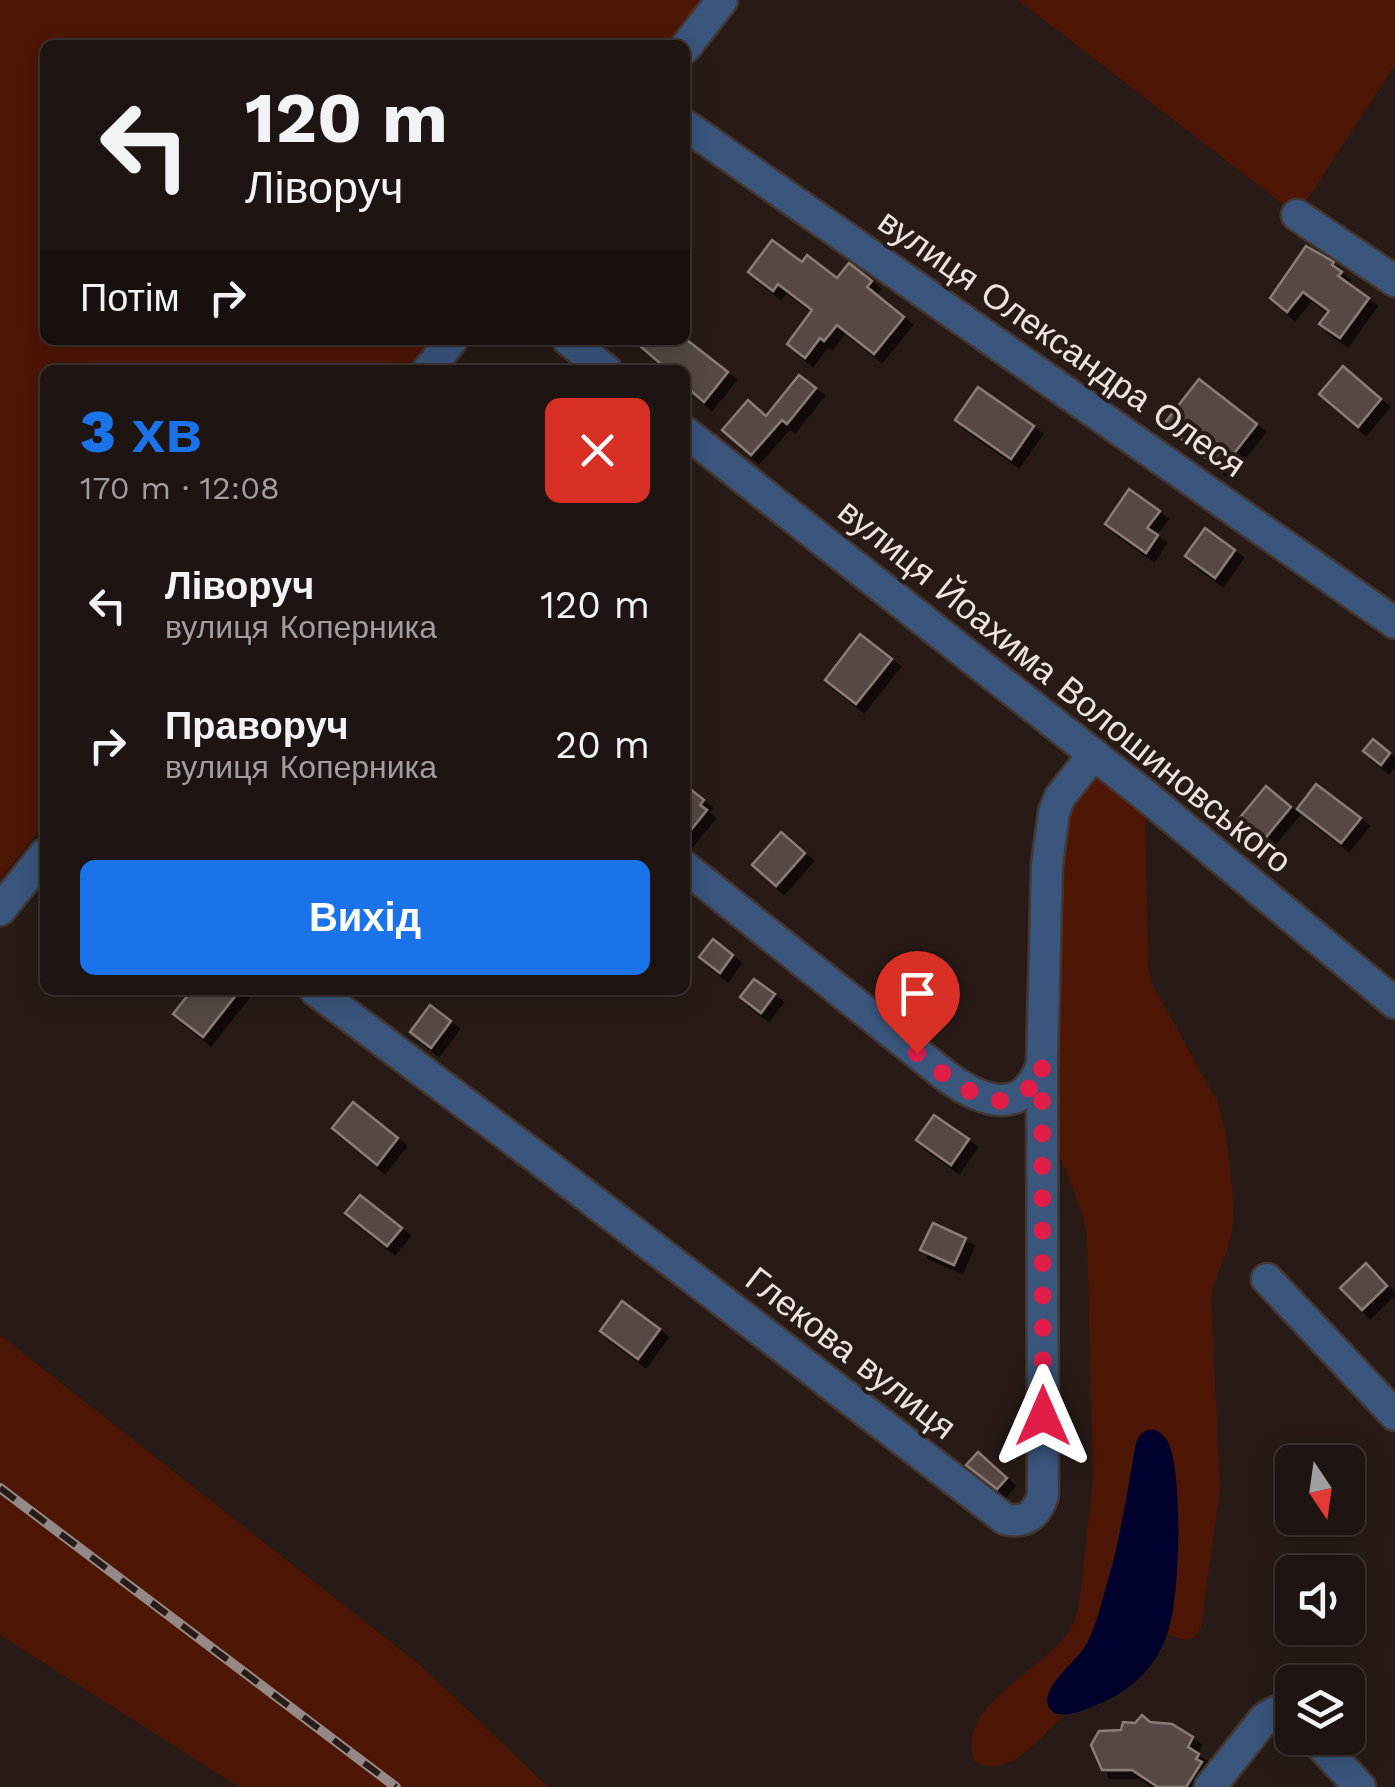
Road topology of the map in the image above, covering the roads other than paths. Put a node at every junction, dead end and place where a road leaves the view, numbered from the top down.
1 (722, 0) edge
2 (690, 42) edge
3 (690, 128) edge
4 (1298, 216) dead end
5 (1395, 281) edge
6 (448, 345) edge
7 (574, 345) edge
8 (432, 365) edge
9 (600, 365) edge
10 (690, 436) edge
11 (1395, 622) edge
12 (1094, 754) junction
13 (40, 860) edge
14 (690, 872) edge
15 (0, 910) edge
16 (322, 995) edge
17 (1395, 1003) edge
18 (1042, 1064) junction
19 (1267, 1279) dead end
20 (1395, 1415) edge
21 (1275, 1712) edge
22 (1330, 1755) edge
23 (1210, 1787) edge
24 (1360, 1787) edge

1 - 2 street
3 - 11 street, вулиця Олександра Олеся
4 - 5 street
6 - 8 street
7 - 9 street
10 - 12 street, вулиця Йоахима Волошиновського
12 - 17 street, вулиця Йоахима Волошиновського
12 - 18 street
13 - 15 street
14 - 18 street
16 - 18 street, Глекова вулиця
19 - 20 street
21 - 23 street
22 - 24 street

